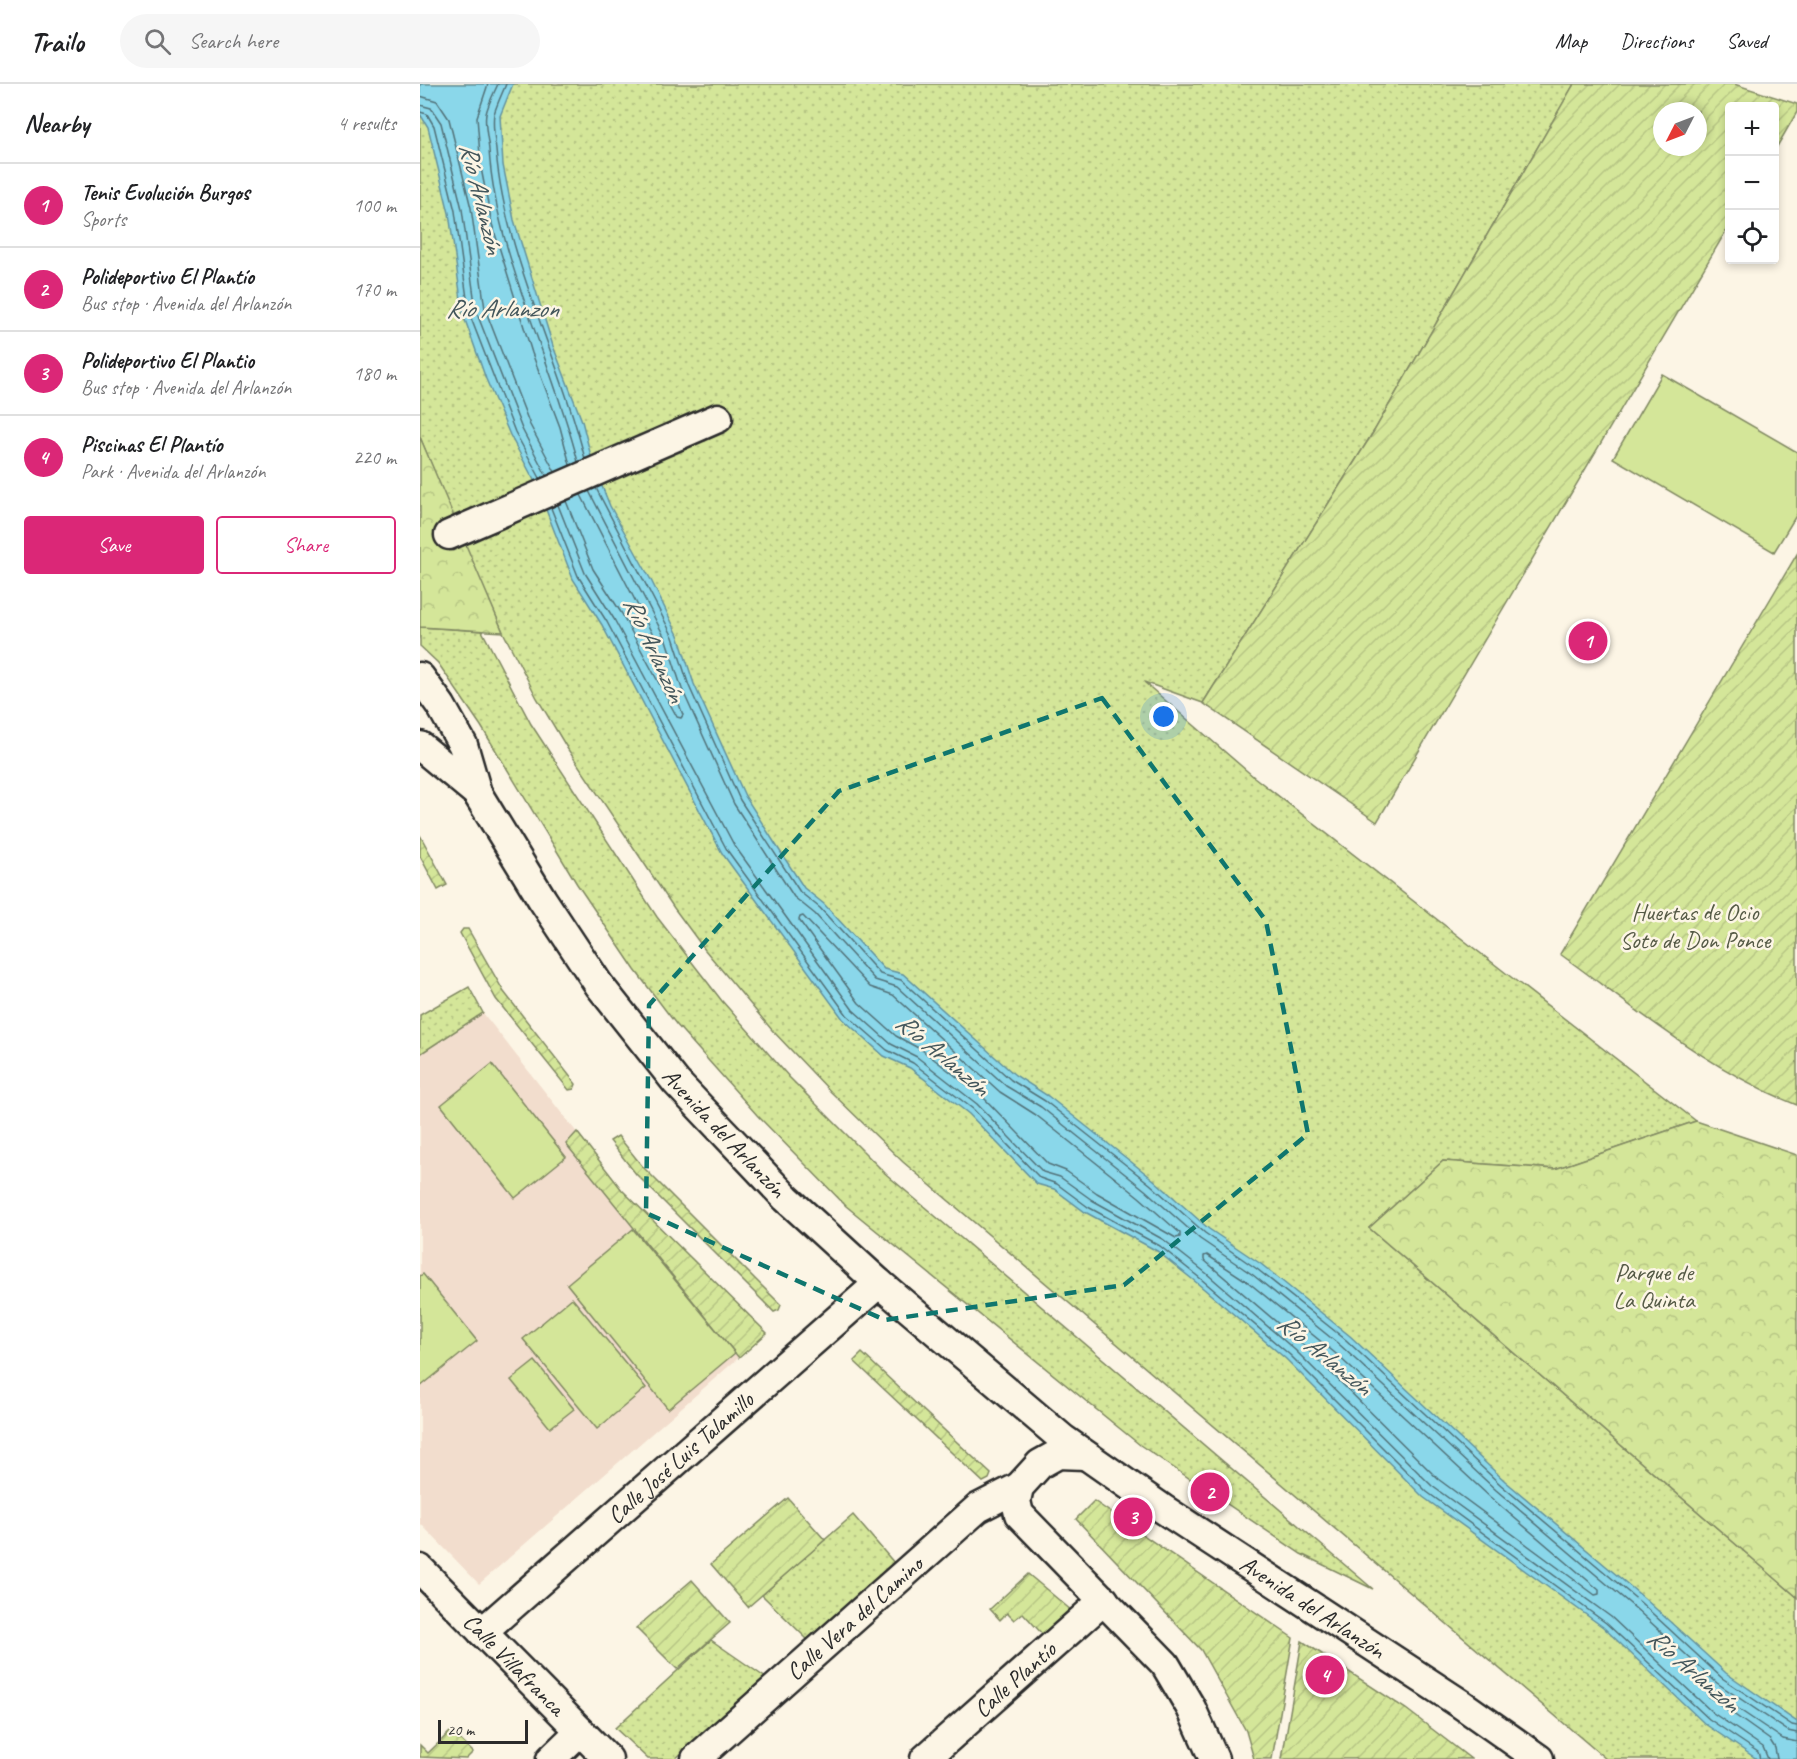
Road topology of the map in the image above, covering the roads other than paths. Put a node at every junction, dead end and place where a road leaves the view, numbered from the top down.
1 (718, 418) dead end
2 (454, 533) dead end
3 (420, 677) edge
4 (420, 746) edge
5 (477, 793) junction
6 (879, 1283) junction
7 (1035, 1415) junction
8 (1085, 1455) junction
9 (1040, 1464) junction
10 (1019, 1486) junction
11 (420, 1569) edge
12 (1104, 1600) junction
13 (482, 1632) junction
14 (580, 1731) junction
15 (551, 1759) edge
16 (608, 1759) edge
17 (696, 1759) edge
18 (925, 1759) edge
19 (1214, 1759) edge
20 (1539, 1759) edge

1 - 2 street
3 - 5 street, Avenida del Arlanzón
4 - 5 street, Avenida del Arlanzón
5 - 6 street, Avenida del Arlanzón
6 - 7 street, Avenida del Arlanzón
6 - 13 street, Calle José Luis Talamillo
7 - 8 street, Avenida del Arlanzón
7 - 9 street, Avenida del Arlanzón
8 - 9 street
8 - 20 street, Avenida del Arlanzón
9 - 10 street
10 - 12 street
10 - 17 street, Calle Vera del Camino
11 - 13 street, Calle Villafranca
12 - 18 street, Calle Plantío
12 - 19 street
13 - 14 street, Calle Villafranca
14 - 15 street
14 - 16 street, Calle Villafranca

